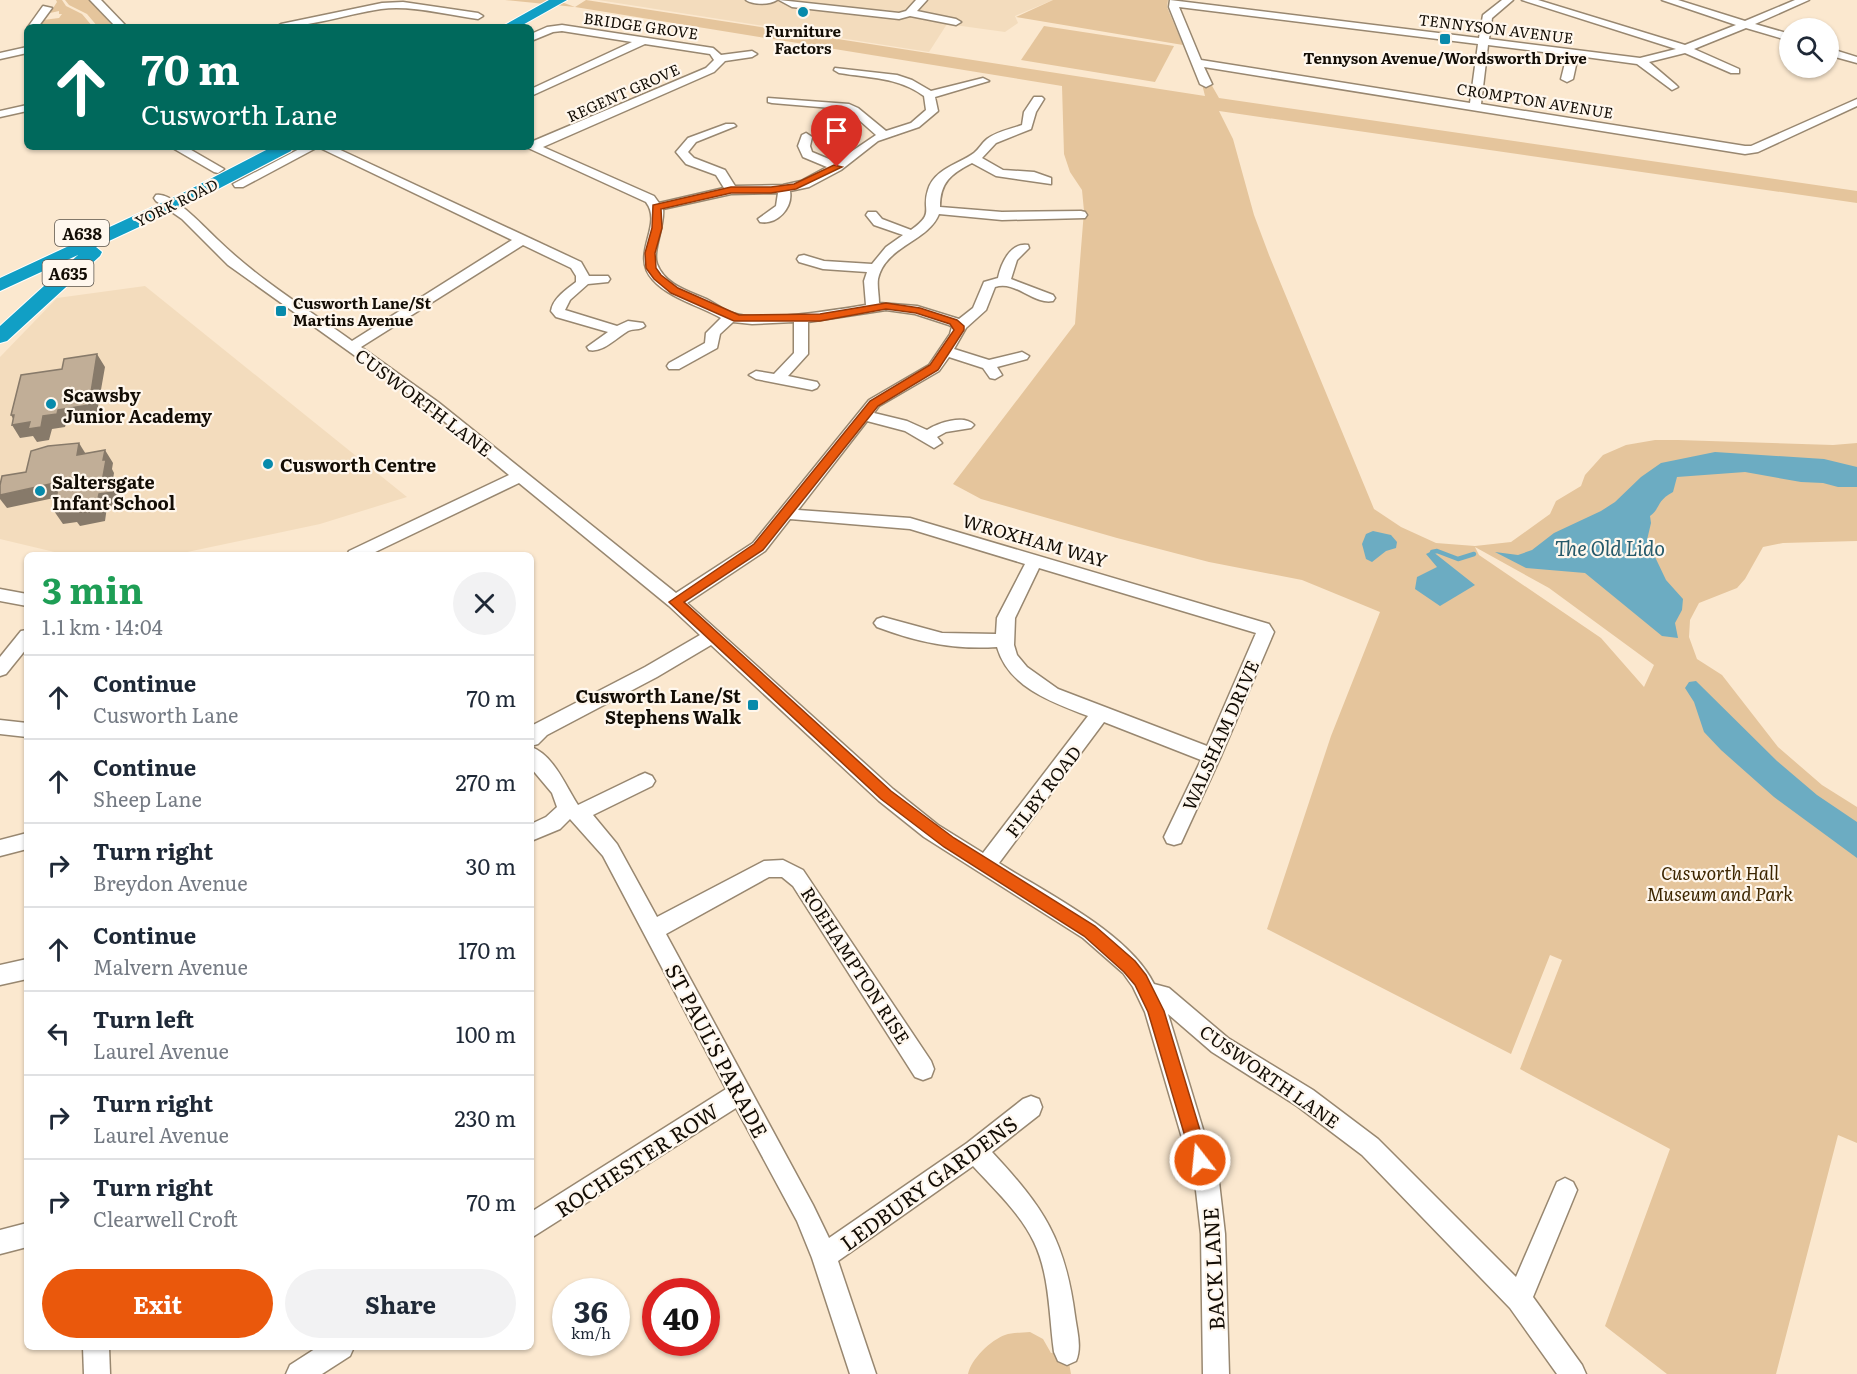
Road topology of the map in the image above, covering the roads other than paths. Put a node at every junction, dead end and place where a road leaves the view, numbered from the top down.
1 (95, 0) edge
2 (751, 0) edge
3 (772, 0) edge
4 (784, 0) edge
5 (922, 0) edge
6 (1508, 0) edge
7 (1527, 0) edge
8 (1667, 0) edge
9 (1804, 0) edge
10 (549, 2) edge
11 (1174, 2) edge
12 (910, 14) junction
13 (59, 16) dead end
14 (956, 22) dead end
15 (1746, 23) junction
16 (35, 24) edge
17 (119, 24) edge
18 (295, 24) edge
19 (464, 24) edge
20 (500, 24) edge
21 (513, 24) edge
22 (1779, 34) edge
23 (534, 37) edge
24 (644, 40) junction
25 (1483, 41) junction
26 (24, 46) edge
27 (1685, 49) junction
28 (1573, 52) junction
29 (752, 54) dead end
30 (1839, 54) edge
31 (0, 56) edge
32 (720, 59) junction
33 (1640, 60) junction
34 (1857, 60) edge
35 (1198, 63) junction
36 (836, 69) dead end
37 (1735, 71) dead end
38 (1567, 79) dead end
39 (983, 81) dead end
40 (1206, 84) dead end
41 (1672, 87) dead end
42 (534, 92) edge
43 (929, 95) junction
44 (1051, 98) dead end
45 (772, 100) dead end
46 (1857, 102) edge
47 (1475, 105) junction
48 (24, 109) edge
49 (0, 114) edge
50 (730, 126) dead end
51 (882, 135) junction
52 (802, 142) dead end
53 (534, 147) edge
54 (534, 147) edge
55 (182, 150) edge
56 (258, 150) edge
57 (279, 150) edge
58 (304, 150) edge
59 (330, 150) edge
60 (667, 152) dead end
61 (682, 152) junction
62 (974, 159) junction
63 (837, 167) junction
64 (230, 176) junction
65 (1047, 181) dead end
66 (783, 189) junction
67 (731, 190) junction
68 (1050, 199) dead end
69 (165, 201) junction
70 (656, 207) junction
71 (934, 210) junction
72 (778, 213) junction
73 (870, 214) dead end
74 (1081, 215) dead end
75 (792, 218) dead end
76 (764, 219) dead end
77 (1032, 219) junction
78 (134, 222) junction
79 (914, 235) junction
80 (522, 240) junction
81 (1023, 249) dead end
82 (800, 259) dead end
83 (875, 268) junction
84 (5, 276) edge
85 (603, 279) dead end
86 (583, 280) junction
87 (1004, 282) junction
88 (1048, 298) dead end
89 (873, 307) junction
90 (730, 316) junction
91 (801, 318) junction
92 (638, 326) dead end
93 (959, 326) junction
94 (619, 331) junction
95 (4, 333) edge
96 (352, 347) junction
97 (594, 347) dead end
98 (946, 351) junction
99 (700, 352) junction
100 (1022, 356) dead end
101 (717, 363) dead end
102 (674, 366) dead end
103 (756, 375) dead end
104 (777, 379) junction
105 (812, 385) dead end
106 (864, 416) junction
107 (966, 425) dead end
108 (521, 476) junction
109 (786, 513) junction
110 (362, 552) edge
111 (1035, 560) junction
112 (0, 595) edge
113 (24, 599) edge
114 (675, 602) junction
115 (880, 623) dead end
116 (1264, 632) joint
117 (712, 636) junction
118 (24, 640) edge
119 (1003, 640) junction
120 (0, 669) edge
121 (1099, 714) junction
122 (0, 727) edge
123 (24, 730) edge
124 (534, 736) edge
125 (1212, 756) junction
126 (534, 759) edge
127 (645, 781) dead end
128 (573, 812) junction
129 (534, 832) edge
130 (1174, 837) dead end
131 (24, 843) edge
132 (0, 848) edge
133 (985, 866) junction
134 (653, 930) junction
135 (24, 970) edge
136 (0, 975) edge
137 (1148, 993) junction
138 (923, 1069) dead end
139 (741, 1092) junction
140 (1031, 1107) dead end
141 (975, 1151) junction
142 (1565, 1190) dead end
143 (534, 1224) edge
144 (24, 1236) edge
145 (0, 1242) edge
146 (824, 1256) junction
147 (1519, 1299) junction
148 (96, 1350) edge
149 (336, 1350) edge
150 (1067, 1352) dead end
151 (97, 1374) edge
152 (299, 1374) edge
153 (863, 1374) edge
154 (1216, 1374) edge
155 (1573, 1374) edge

1 - 17 street
2 - 3 street
4 - 12 street
5 - 12 street
6 - 25 street
7 - 27 street
8 - 15 street
9 - 15 street, TENNYSON AVENUE
10 - 20 highway
10 - 21 highway
11 - 25 street, TENNYSON AVENUE
11 - 35 street
12 - 14 street
13 - 16 street
15 - 22 street
15 - 27 street, TENNYSON AVENUE
18 - 19 street
23 - 24 street, BRIDGE GROVE
24 - 32 street, BRIDGE GROVE
24 - 42 street
25 - 28 street, TENNYSON AVENUE
25 - 47 street
26 - 31 street
27 - 33 street, TENNYSON AVENUE
27 - 37 street
28 - 33 street, TENNYSON AVENUE
28 - 38 street
29 - 32 street
30 - 34 street
32 - 53 street, REGENT GROVE
33 - 41 street
35 - 40 street
35 - 47 street, CROMPTON AVENUE
36 - 43 street
39 - 43 street
43 - 51 street
44 - 62 street
45 - 51 street
46 - 47 street, CROMPTON AVENUE
48 - 49 street
50 - 61 street
51 - 63 street
52 - 63 street
54 - 70 street
55 - 64 street
56 - 64 highway, YORK ROAD / A638
57 - 64 highway, YORK ROAD / A638
58 - 64 street
59 - 80 street
60 - 61 street
61 - 67 street
62 - 65 street
62 - 71 street
63 - 66 street
64 - 69 highway, YORK ROAD / A638
66 - 67 street
66 - 72 street
67 - 70 street
68 - 77 street
69 - 78 highway, YORK ROAD / A638
69 - 84 highway, YORK ROAD / A638
69 - 96 street, CUSWORTH LANE
70 - 90 street
71 - 77 street
71 - 79 street
72 - 75 street
72 - 76 street
73 - 79 street
74 - 77 street
78 - 84 highway, YORK ROAD / A638
78 - 95 highway, A635
79 - 83 street
80 - 86 street
80 - 96 street
81 - 87 street
82 - 83 street
83 - 89 street
84 - 95 highway, A635
85 - 86 street
86 - 94 street
87 - 88 street
87 - 93 street
89 - 91 street
89 - 93 street
90 - 91 street
90 - 99 street
91 - 104 street
92 - 94 street
93 - 98 street
94 - 97 street
96 - 108 street, CUSWORTH LANE
98 - 100 street
98 - 106 street
99 - 101 street
99 - 102 street
103 - 104 street
104 - 105 street
106 - 107 street
106 - 109 street
108 - 110 street
108 - 114 street, CUSWORTH LANE
109 - 111 street, WROXHAM WAY
109 - 114 street
111 - 116 street, WROXHAM WAY
111 - 119 street
112 - 113 street
114 - 117 street, CUSWORTH LANE
115 - 119 street
116 - 125 street, WALSHAM DRIVE
117 - 124 street
117 - 133 street, CUSWORTH LANE
118 - 120 street
119 - 121 street
121 - 125 street
121 - 133 street, FILBY ROAD
122 - 123 street
125 - 130 street, WALSHAM DRIVE
126 - 128 street, ST PAUL'S PARADE
127 - 128 street
128 - 129 street
128 - 134 street, ST PAUL'S PARADE
131 - 132 street
133 - 137 street, CUSWORTH LANE
134 - 138 street, ROEHAMPTON RISE
134 - 139 street, ST PAUL'S PARADE
135 - 136 street
137 - 147 street, CUSWORTH LANE
137 - 154 street, BACK LANE
139 - 143 street, ROCHESTER ROW
139 - 146 street, ST PAUL'S PARADE
140 - 141 street, LEDBURY GARDENS
141 - 146 street, LEDBURY GARDENS
141 - 150 street
142 - 147 street
144 - 145 street
146 - 153 street, ST PAUL'S PARADE
147 - 155 street, CUSWORTH LANE
148 - 151 street
149 - 152 street

